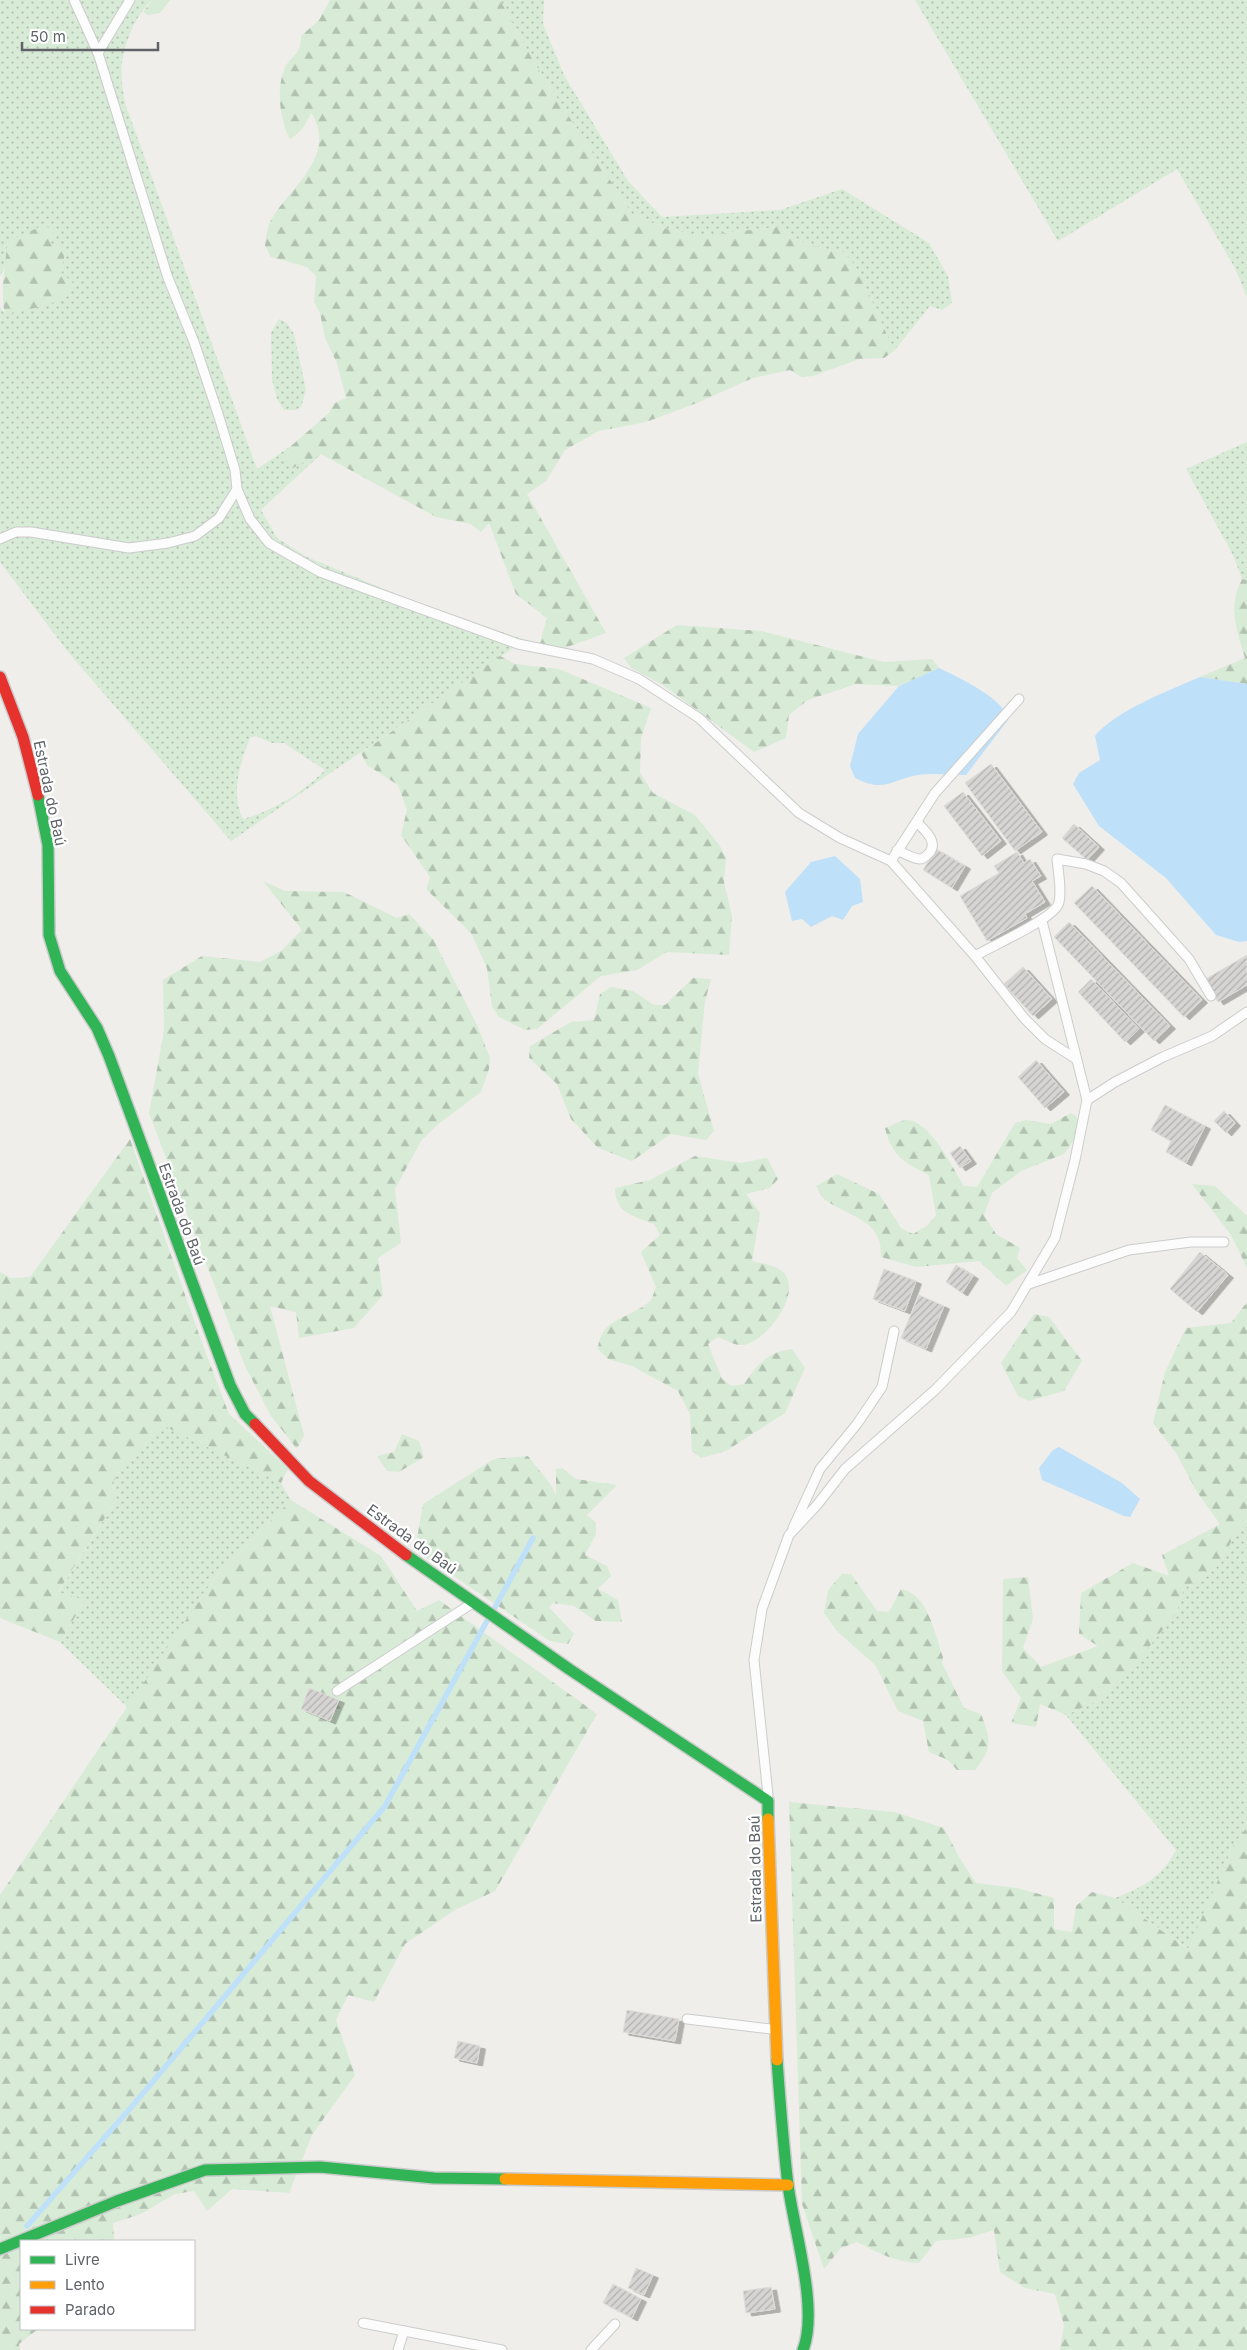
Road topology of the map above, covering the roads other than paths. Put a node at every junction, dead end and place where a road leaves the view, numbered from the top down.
1 (74, 0) edge
2 (130, 0) edge
3 (98, 53) junction
4 (236, 489) junction
5 (0, 538) edge
6 (0, 677) edge
7 (1019, 699) dead end
8 (916, 822) junction
9 (897, 850) junction
10 (891, 861) junction
11 (1042, 921) junction
12 (975, 956) junction
13 (1211, 996) dead end
14 (1247, 1012) edge
15 (1076, 1058) junction
16 (1088, 1100) junction
17 (1224, 1242) dead end
18 (1029, 1284) junction
19 (894, 1332) dead end
20 (790, 1535) junction
21 (474, 1601) junction
22 (337, 1691) dead end
23 (768, 1801) junction
24 (687, 2019) dead end
25 (774, 2030) junction
26 (788, 2185) junction
27 (22, 2240) edge
28 (20, 2241) edge
29 (0, 2249) edge
30 (363, 2323) dead end
31 (614, 2324) dead end
32 (404, 2331) junction
33 (398, 2350) edge
34 (502, 2350) edge
35 (591, 2350) edge
36 (803, 2350) edge

1 - 3 lane
2 - 3 lane
3 - 4 lane
4 - 5 lane
4 - 10 lane
6 - 21 street, Estrada do Baú
7 - 8 lane
8 - 9 lane
8 - 9 lane
9 - 10 lane
10 - 12 lane
11 - 12 lane
11 - 13 lane
11 - 15 lane
12 - 15 lane
14 - 16 lane
15 - 16 lane
16 - 18 lane
17 - 18 lane
18 - 20 lane
19 - 20 lane
20 - 23 lane
21 - 22 lane
21 - 23 street, Estrada do Baú
23 - 25 street, Estrada do Baú
24 - 25 lane
25 - 26 street, Estrada do Baú
26 - 27 street
26 - 36 street, Estrada do Baú
28 - 29 street
30 - 32 lane
31 - 35 lane
32 - 33 lane
32 - 34 lane

